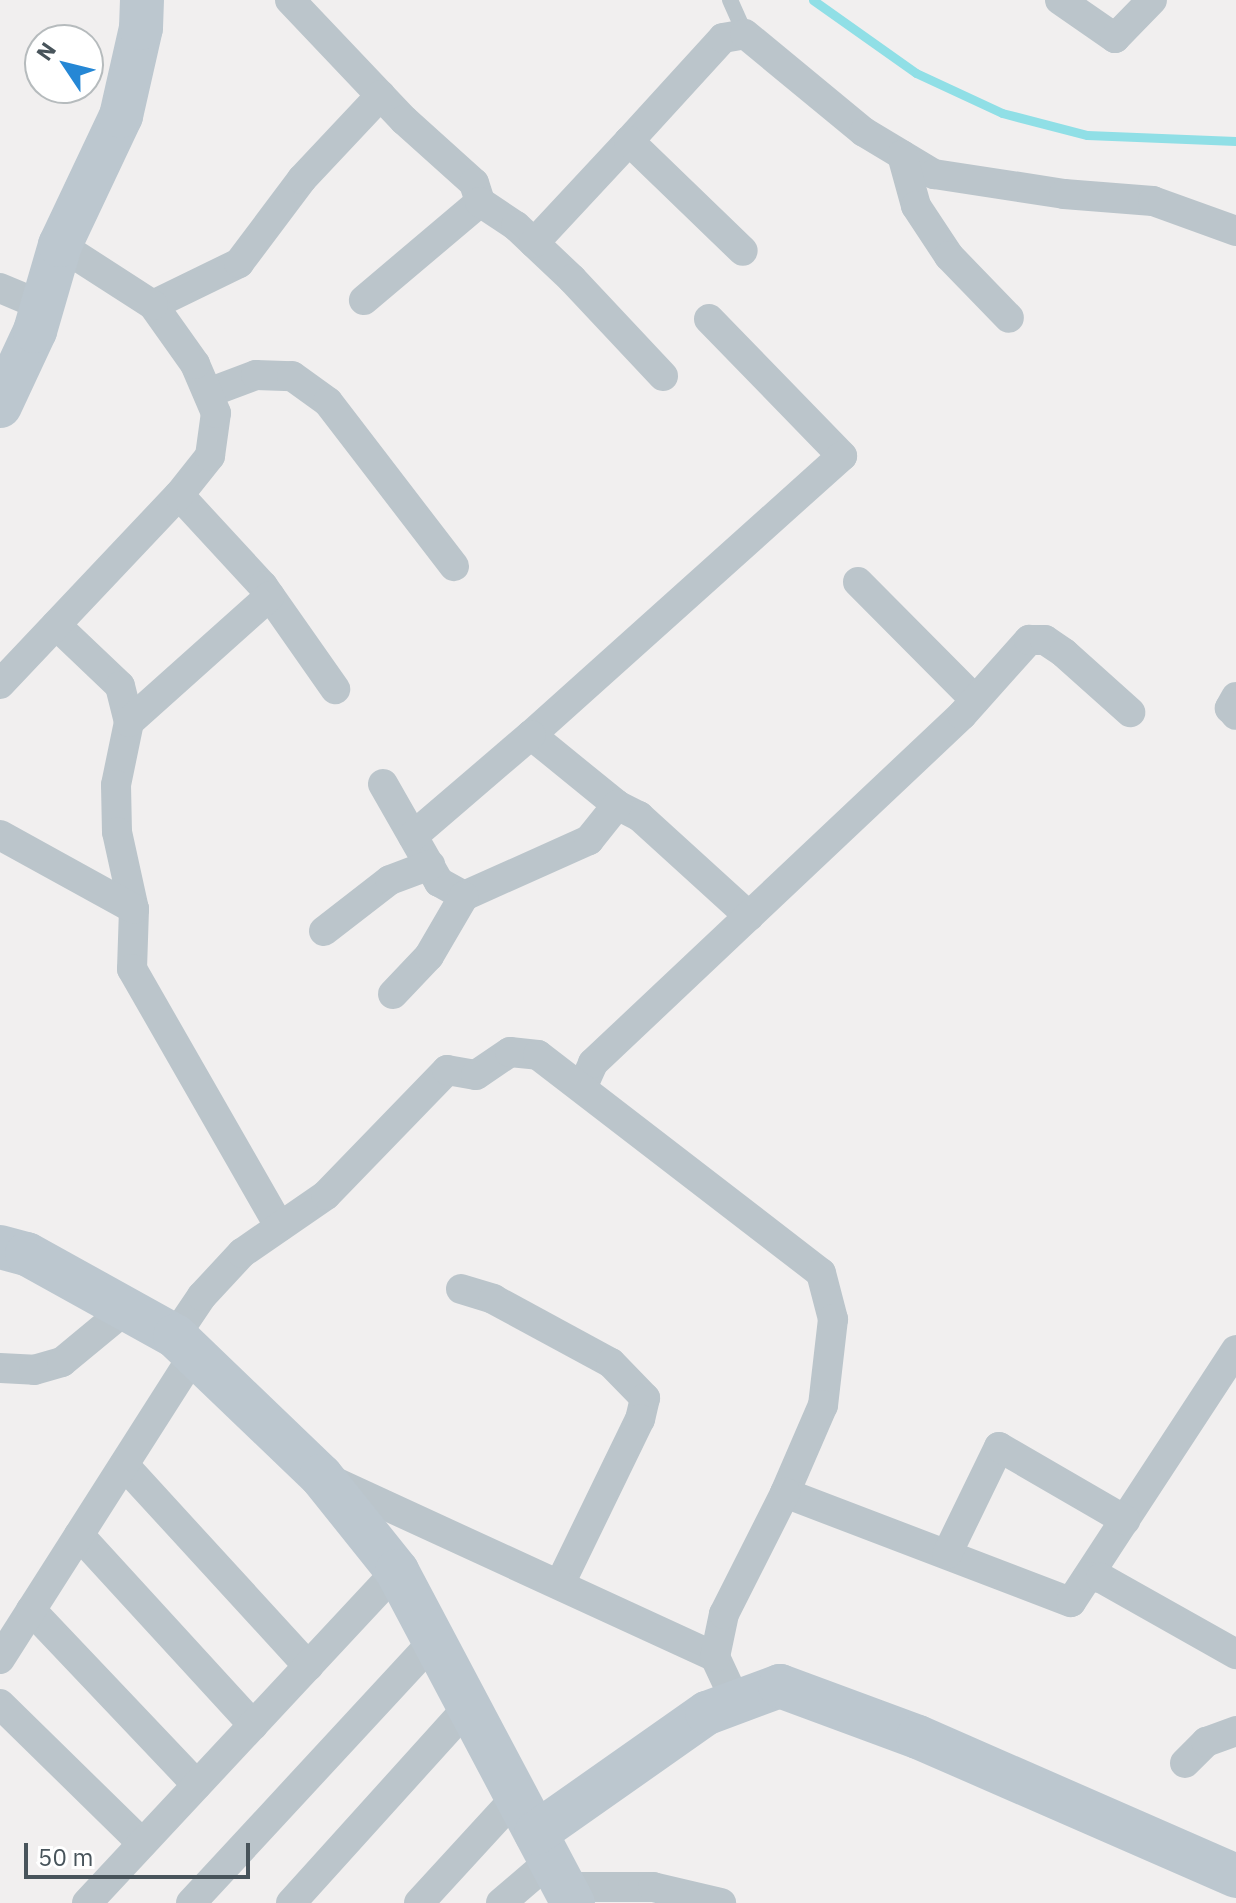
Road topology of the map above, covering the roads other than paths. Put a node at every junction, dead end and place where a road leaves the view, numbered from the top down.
1 (142, 0) edge
2 (290, 0) edge
3 (730, 0) edge
4 (1060, 0) edge
5 (1152, 0) edge
6 (745, 34) junction
7 (381, 95) junction
8 (629, 141) junction
9 (902, 155) junction
10 (480, 202) junction
11 (1236, 231) edge
12 (534, 243) junction
13 (60, 245) junction
14 (743, 251) dead end
15 (19, 296) edge
16 (364, 300) dead end
17 (153, 305) junction
18 (1009, 318) dead end
19 (709, 319) dead end
20 (663, 376) dead end
21 (208, 393) junction
22 (0, 406) edge
23 (179, 495) junction
24 (454, 566) dead end
25 (858, 582) dead end
26 (270, 596) junction
27 (56, 625) junction
28 (0, 684) edge
29 (335, 689) dead end
30 (1236, 697) edge
31 (975, 700) junction
32 (1130, 712) dead end
33 (1236, 715) edge
34 (129, 722) junction
35 (531, 735) junction
36 (383, 784) dead end
37 (617, 805) junction
38 (0, 835) edge
39 (413, 836) junction
40 (430, 865) junction
41 (464, 896) junction
42 (134, 909) junction
43 (749, 916) junction
44 (324, 931) dead end
45 (393, 994) dead end
46 (582, 1088) junction
47 (280, 1227) junction
48 (0, 1247) edge
49 (461, 1289) dead end
50 (126, 1309) junction
51 (185, 1345) junction
52 (1236, 1350) edge
53 (0, 1368) edge
54 (124, 1465) junction
55 (321, 1476) junction
56 (785, 1493) junction
57 (1125, 1520) junction
58 (79, 1535) junction
59 (947, 1554) junction
60 (397, 1571) junction
61 (1088, 1577) junction
62 (560, 1584) junction
63 (31, 1610) junction
64 (434, 1641) junction
65 (1236, 1654) edge
66 (715, 1657) junction
67 (0, 1659) edge
68 (308, 1666) junction
69 (736, 1702) junction
70 (0, 1704) edge
71 (469, 1706) junction
72 (253, 1725) junction
73 (1236, 1731) edge
74 (1185, 1763) dead end
75 (197, 1785) junction
76 (142, 1843) junction
77 (548, 1856) edge
78 (1236, 1876) edge
79 (87, 1903) edge
80 (191, 1903) edge
81 (291, 1903) edge
82 (419, 1903) edge
83 (501, 1903) edge
84 (721, 1903) edge

1 - 13 street
2 - 7 street
3 - 6 lane
4 - 5 street
6 - 8 street
6 - 9 street
7 - 10 street
7 - 17 street
8 - 12 street
8 - 14 street
9 - 11 street
9 - 18 street
10 - 12 street
10 - 16 street
12 - 20 street
13 - 15 street
13 - 17 street
15 - 22 street
17 - 21 street
19 - 35 street
21 - 23 street
21 - 24 street
23 - 26 street
23 - 27 street
25 - 31 street
26 - 29 street
26 - 34 street
27 - 28 street
27 - 34 street
30 - 33 street
31 - 32 street
31 - 43 street
34 - 42 street
35 - 37 street
35 - 39 street
36 - 39 street
37 - 41 street
37 - 43 street
38 - 42 street
39 - 40 street
40 - 41 street
40 - 44 street
41 - 45 street
42 - 47 street
43 - 46 street
46 - 47 street
46 - 56 street
47 - 51 street
48 - 50 street
49 - 62 street
50 - 51 street
50 - 53 street
51 - 54 street
51 - 55 street
52 - 57 street
54 - 58 street
54 - 68 street
55 - 60 street
55 - 62 street
56 - 59 street
56 - 66 street
57 - 59 street
57 - 61 street
58 - 63 street
58 - 72 street
59 - 61 street
60 - 64 street
60 - 68 street
61 - 65 street
62 - 66 street
63 - 67 street
63 - 75 street
64 - 71 street
64 - 80 street
66 - 69 street
68 - 72 street
69 - 77 street
69 - 78 street
70 - 76 street
71 - 77 street
71 - 81 street
72 - 75 street
73 - 74 street
75 - 76 street
76 - 79 street
77 - 82 street
77 - 83 street
77 - 84 street

